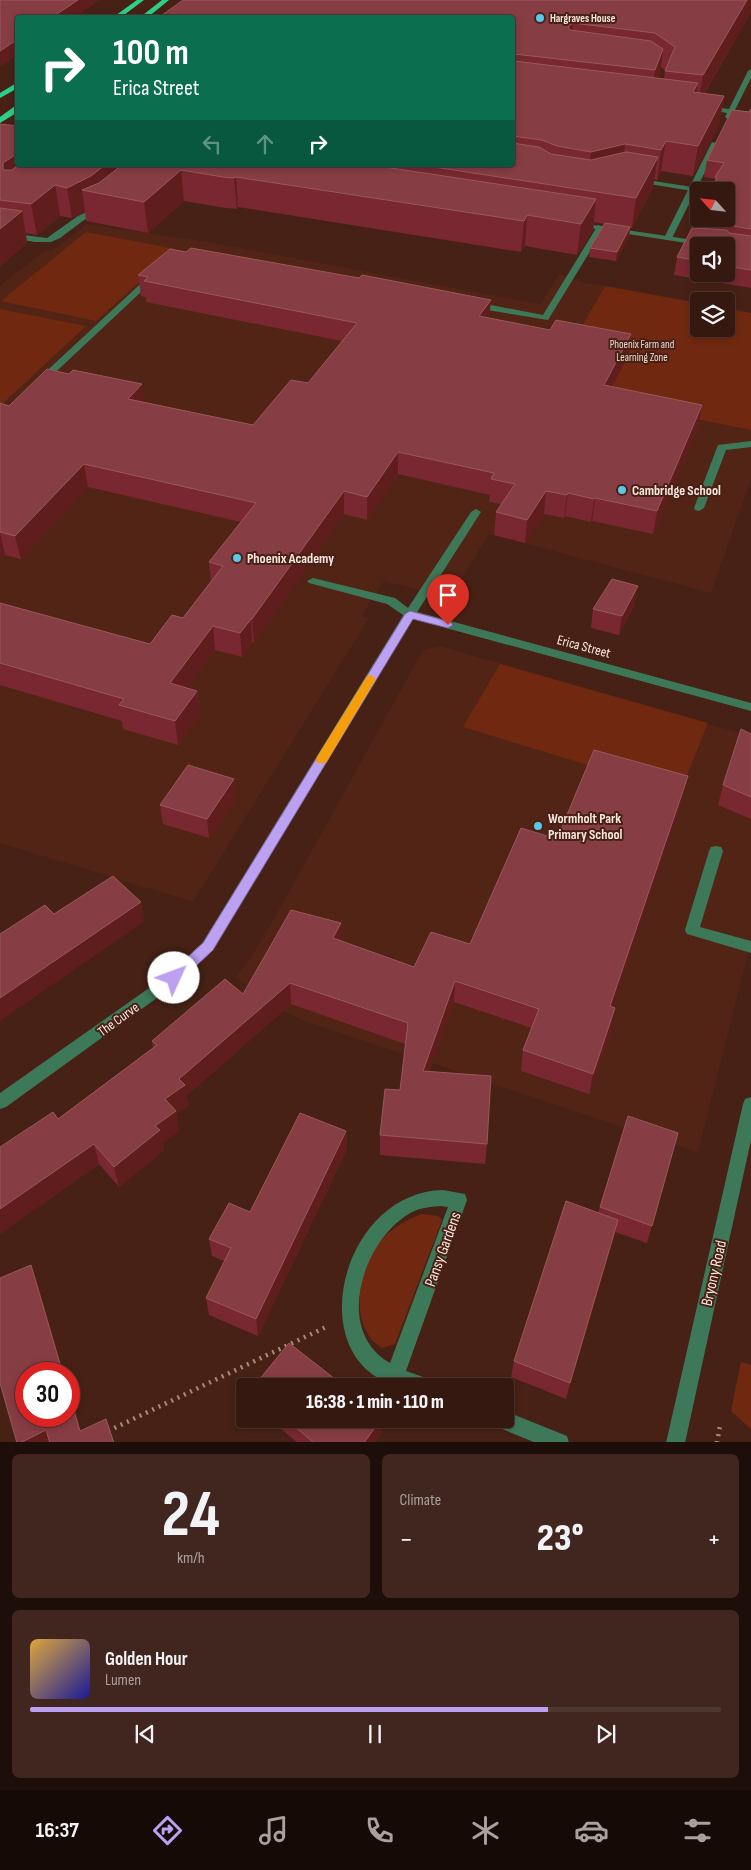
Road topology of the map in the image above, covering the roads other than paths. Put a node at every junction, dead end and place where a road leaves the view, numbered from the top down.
1 (141, 0) edge
2 (166, 0) edge
3 (119, 15) edge
4 (146, 15) edge
5 (751, 71) edge
6 (15, 86) edge
7 (0, 96) edge
8 (701, 107) edge
9 (15, 110) edge
10 (731, 111) junction
11 (751, 114) edge
12 (0, 121) edge
13 (723, 129) edge
14 (718, 138) edge
15 (631, 179) edge
16 (696, 182) edge
17 (690, 189) edge
18 (690, 193) edge
19 (107, 204) edge
20 (571, 223) edge
21 (601, 227) junction
22 (0, 234) edge
23 (668, 238) junction
24 (690, 241) edge
25 (161, 270) edge
26 (468, 304) edge
27 (33, 388) edge
28 (751, 444) edge
29 (699, 508) dead end
30 (476, 512) dead end
31 (312, 581) dead end
32 (410, 614) junction
33 (751, 708) edge
34 (716, 851) dead end
35 (751, 947) edge
36 (0, 1102) edge
37 (751, 1104) edge
38 (395, 1375) junction
39 (402, 1378) edge
40 (514, 1424) edge
41 (560, 1442) edge
42 (675, 1442) edge

1 - 3 highway
2 - 4 highway
5 - 10 street
6 - 7 highway
8 - 10 street
9 - 12 highway
10 - 11 street
10 - 13 street
14 - 16 street
15 - 17 street
18 - 23 street
19 - 22 street
20 - 21 street
21 - 23 street
21 - 26 street
23 - 24 street
25 - 27 street
28 - 29 street
30 - 32 street, The Curve
31 - 32 street, Erica Street
32 - 33 street, Erica Street
32 - 36 street, The Curve
34 - 35 street
37 - 42 street, Bryony Road
38 - 38 street, Pansy Gardens
38 - 39 street, Pansy Gardens
40 - 41 street

